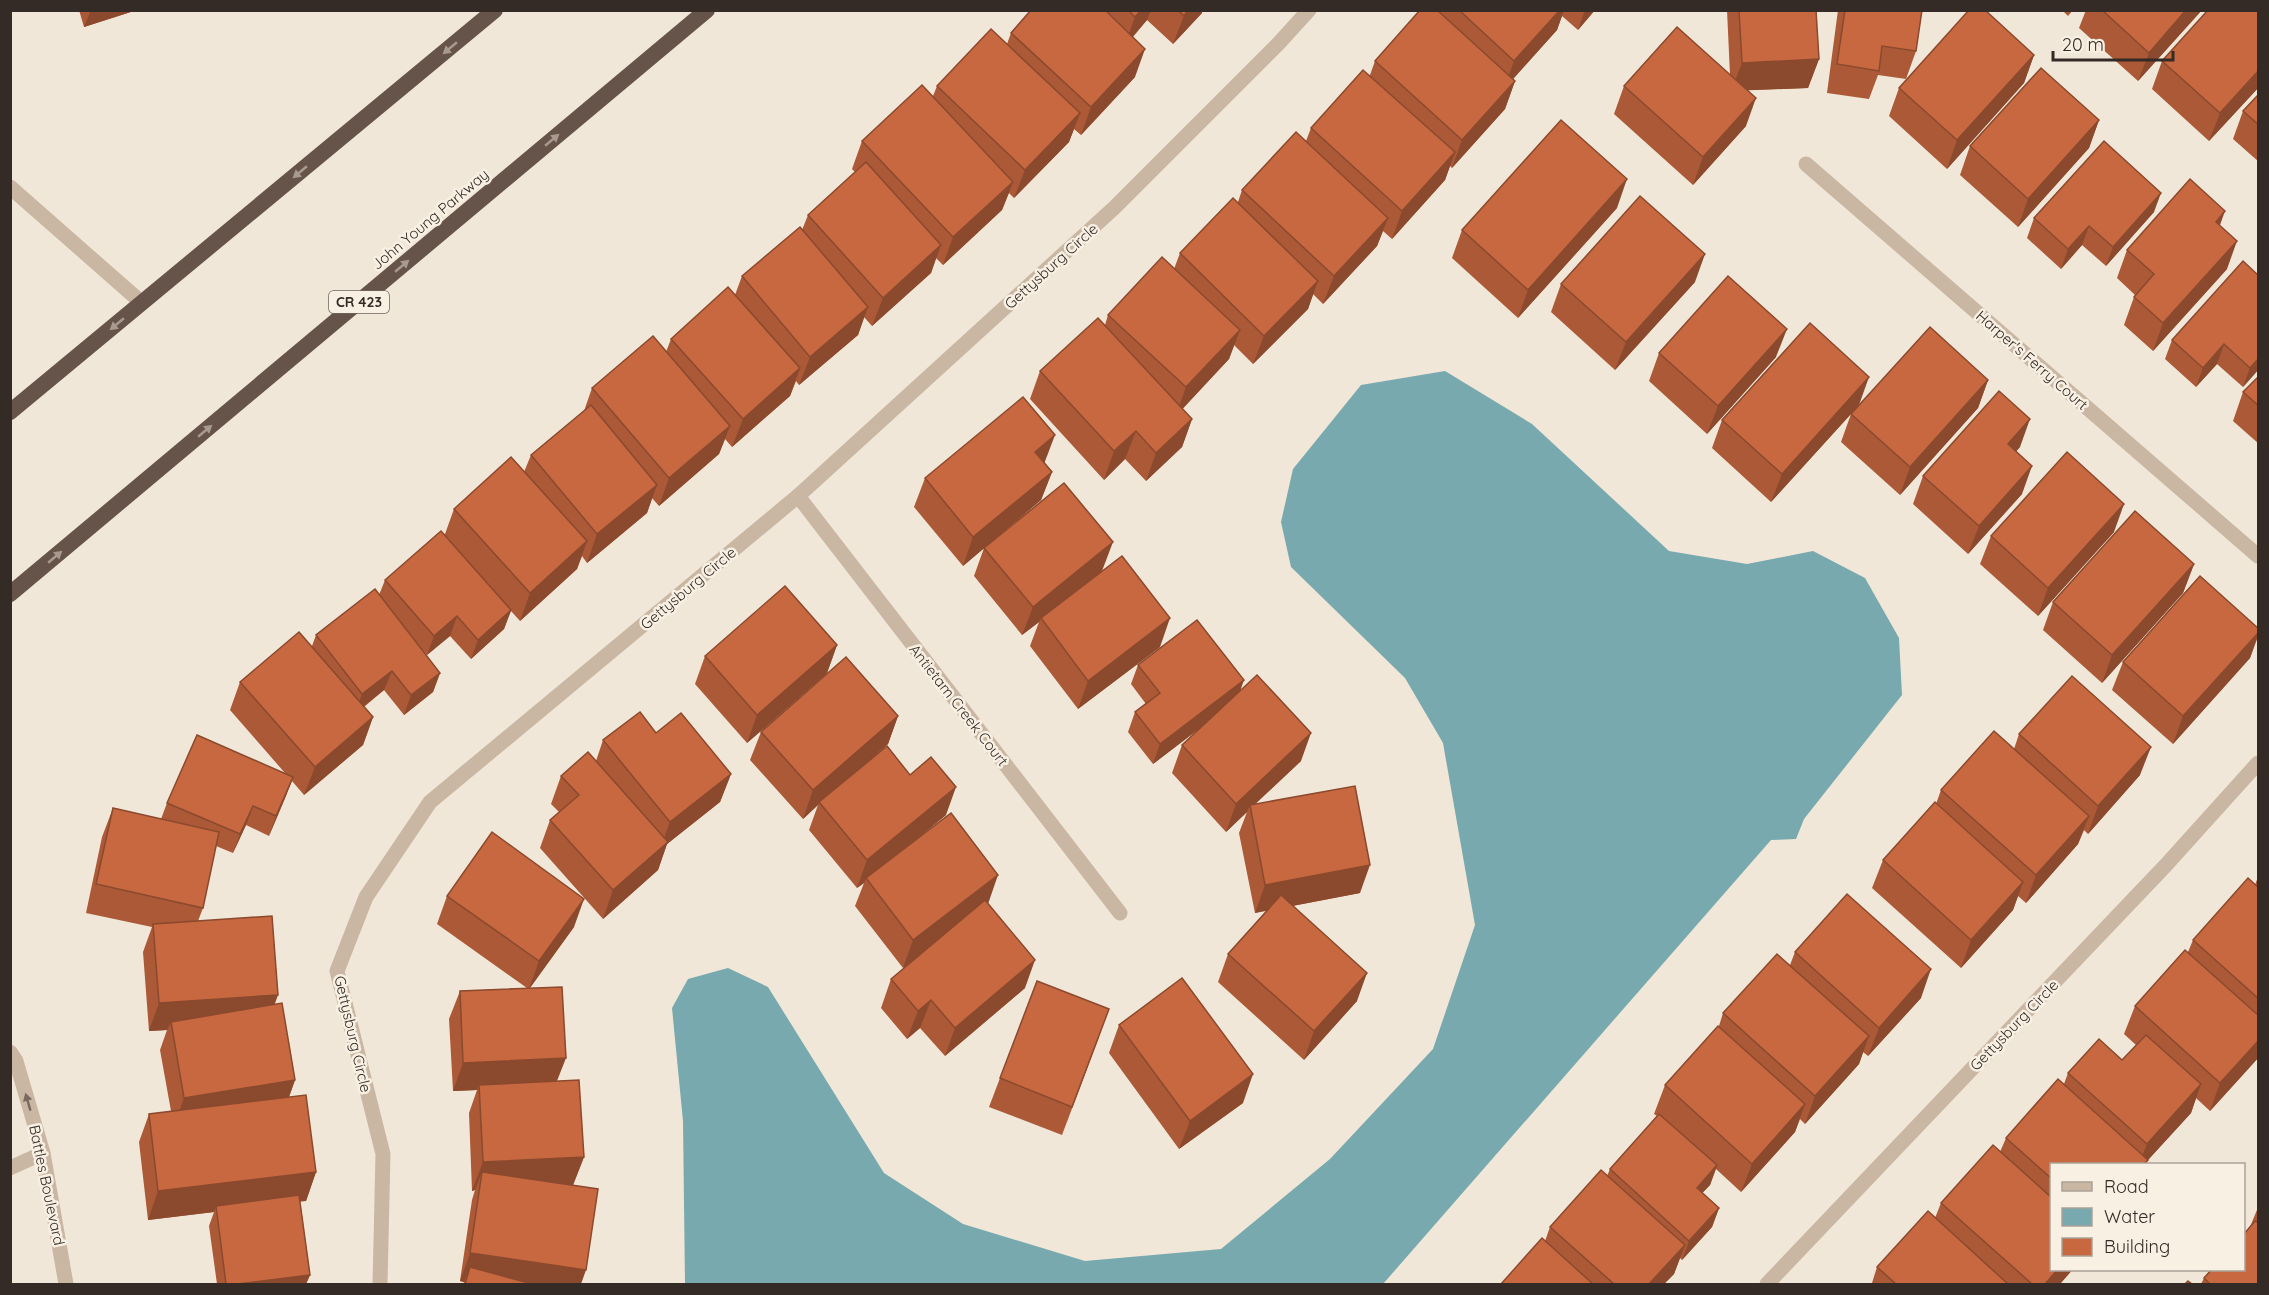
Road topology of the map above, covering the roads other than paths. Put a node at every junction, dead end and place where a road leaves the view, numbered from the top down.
1 (495, 10) edge
2 (707, 10) edge
3 (1309, 10) edge
4 (1806, 164) dead end
5 (10, 187) edge
6 (142, 303) junction
7 (10, 412) edge
8 (798, 496) junction
9 (2259, 556) edge
10 (10, 594) edge
11 (2259, 763) edge
12 (1120, 914) dead end
13 (10, 1052) edge
14 (43, 1153) junction
15 (10, 1168) edge
16 (66, 1284) edge
17 (380, 1284) edge
18 (1767, 1284) edge

1 -> 6 highway
10 -> 2 highway, John Young Parkway / CR 423
3 - 8 street, Gettysburg Circle
4 - 9 street, Harper's Ferry Court
5 - 6 street
6 -> 7 highway
8 - 12 street, Antietam Creek Court
8 - 17 street, Gettysburg Circle
11 - 18 street, Gettysburg Circle
14 -> 13 street, Battles Boulevard
14 - 15 street
14 - 16 street, Battles Boulevard

